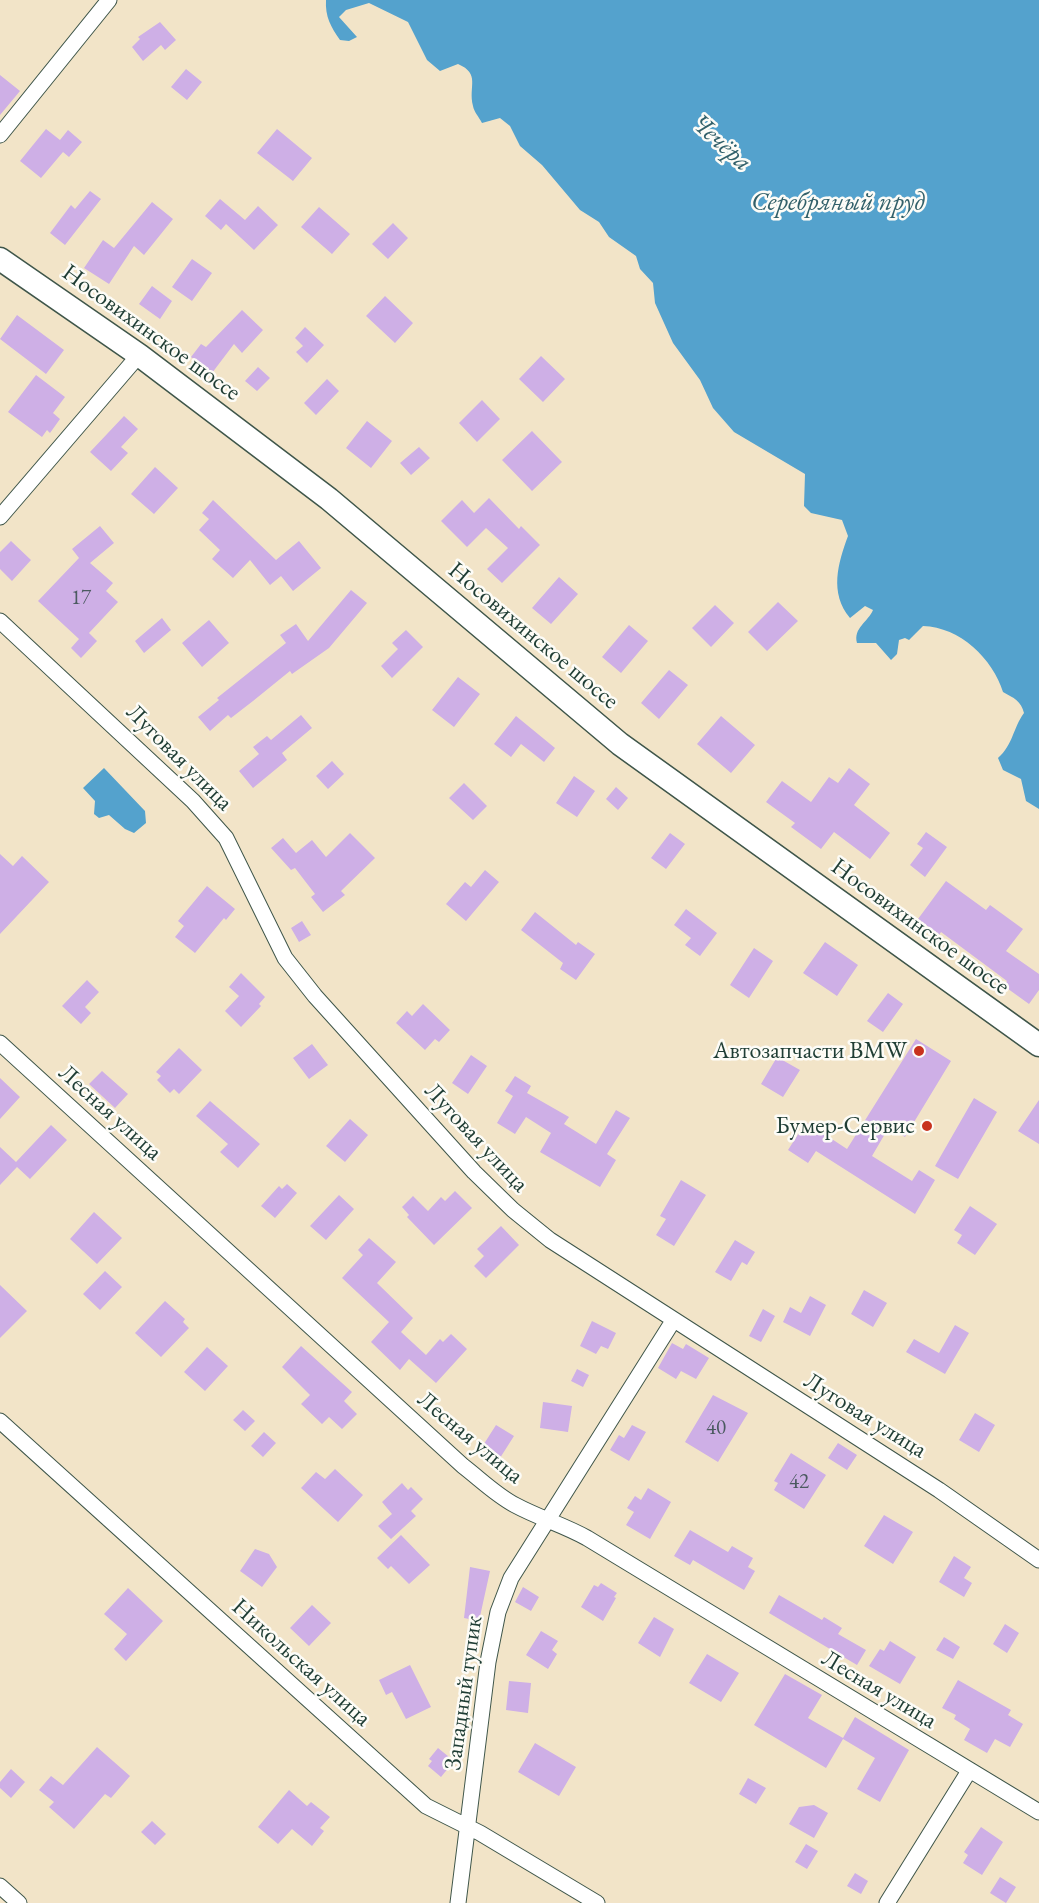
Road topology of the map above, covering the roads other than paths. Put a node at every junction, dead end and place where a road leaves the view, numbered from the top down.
1 (103, 2) edge
2 (0, 135) edge
3 (0, 259) edge
4 (139, 355) junction
5 (0, 517) edge
6 (0, 621) edge
7 (0, 1043) edge
8 (1039, 1045) edge
9 (673, 1321) junction
10 (0, 1421) edge
11 (549, 1519) junction
12 (1039, 1560) edge
13 (969, 1771) junction
14 (1039, 1812) edge
15 (468, 1827) junction
16 (0, 1886) edge
17 (19, 1903) edge
18 (458, 1903) edge
19 (597, 1903) edge
20 (887, 1903) edge

1 - 2 street
3 - 4 main road, Носовихинское шоссе
4 - 5 street
4 - 8 main road, Носовихинское шоссе
6 - 9 street, Луговая улица
7 - 11 street, Лесная улица
9 - 11 street, Западный тупик
9 - 12 street, Луговая улица
10 - 15 street, Никольская улица
11 - 13 street, Лесная улица
11 - 15 street, Западный тупик
13 - 14 street, Лесная улица
13 - 20 street
15 - 18 street, Западный тупик
15 - 19 street, Никольская улица
16 - 17 street

